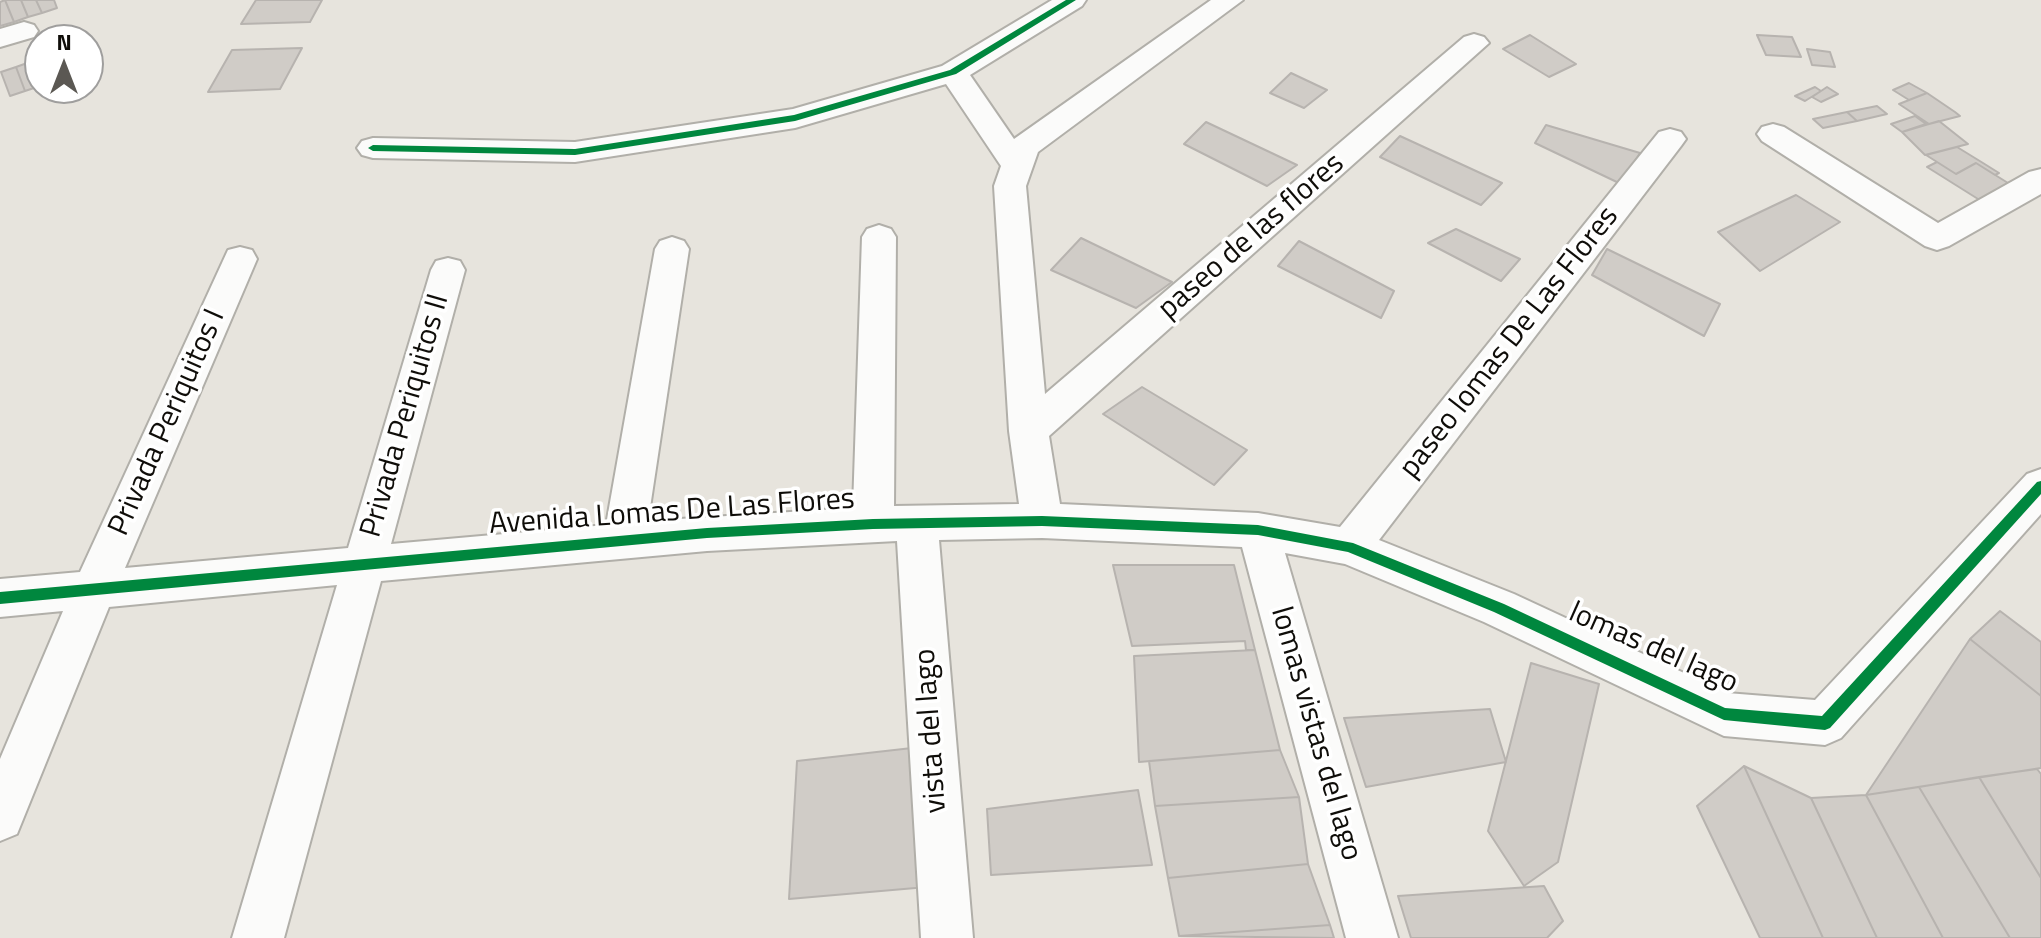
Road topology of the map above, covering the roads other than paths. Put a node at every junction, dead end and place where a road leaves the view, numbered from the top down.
1 (1072, 0) edge
2 (1229, 0) edge
3 (1474, 43) dead end
4 (953, 72) junction
5 (1773, 134) dead end
6 (1670, 139) dead end
7 (373, 148) dead end
8 (1017, 166) junction
9 (2041, 180) edge
10 (879, 237) dead end
11 (672, 249) dead end
12 (240, 259) dead end
13 (448, 270) dead end
14 (1029, 431) junction
15 (2041, 486) edge
16 (1042, 521) junction
17 (895, 524) junction
18 (1258, 530) junction
19 (624, 541) junction
20 (1349, 547) junction
21 (364, 562) junction
22 (95, 587) junction
23 (0, 598) edge
24 (0, 817) edge
25 (258, 938) edge
26 (947, 938) edge
27 (1372, 938) edge

1 - 4 street
2 - 8 street
3 - 14 street, paseo de las flores
4 - 7 street
4 - 8 street
5 - 9 street
6 - 20 street, paseo lomas De Las Flores
8 - 14 street
10 - 17 street, vista del lago
11 - 19 street
12 - 22 street, Privada Periquitos I
13 - 21 street, Privada Periquitos II
14 - 16 street
15 - 20 street, lomas del lago
16 - 17 street, Avenida Lomas De Las Flores
16 - 18 street, Avenida Lomas De Las Flores
17 - 19 street, Avenida Lomas De Las Flores
17 - 26 street, vista del lago
18 - 20 street, Avenida Lomas De Las Flores
18 - 27 street, lomas vistas del lago
19 - 21 street, Avenida Lomas De Las Flores
21 - 22 street, Avenida Lomas De Las Flores
21 - 25 street, Privada Periquitos II
22 - 23 street, Avenida Lomas De Las Flores
22 - 24 street, Privada Periquitos I

